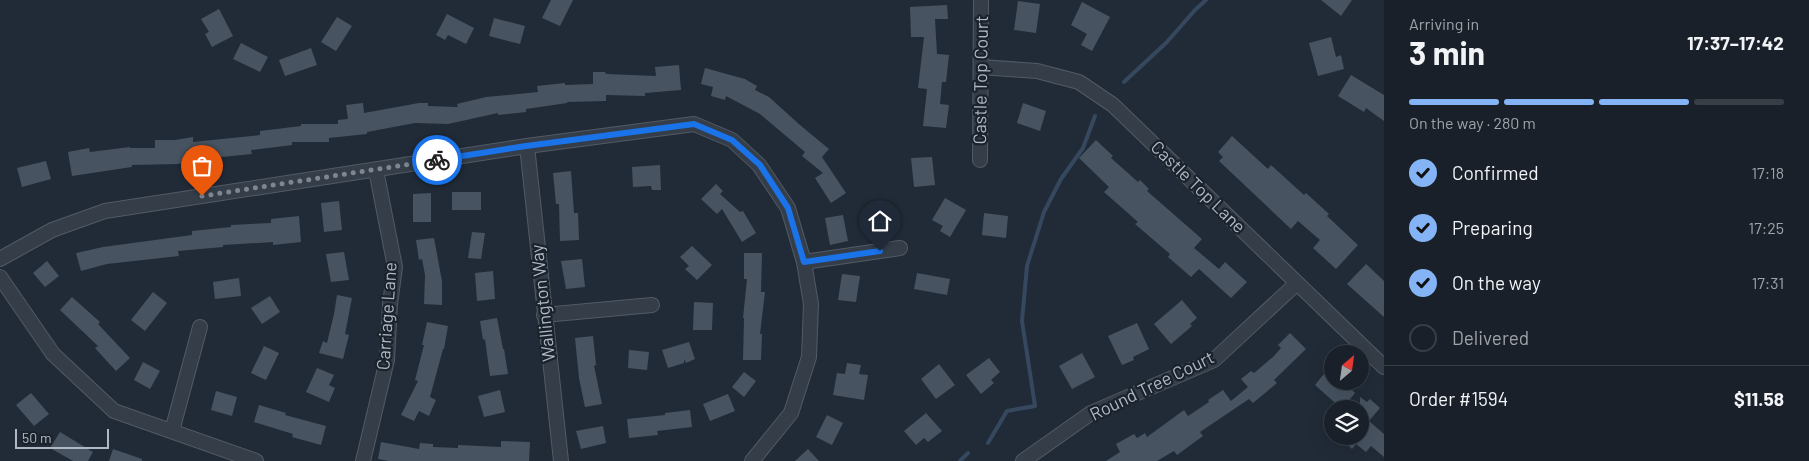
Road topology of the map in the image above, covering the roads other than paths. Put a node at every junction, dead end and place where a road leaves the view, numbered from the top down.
1 (981, 0) edge
2 (981, 67) junction
3 (526, 146) junction
4 (980, 160) dead end
5 (376, 170) junction
6 (900, 248) dead end
7 (0, 259) edge
8 (804, 262) junction
9 (0, 277) edge
10 (1297, 283) junction
11 (652, 305) dead end
12 (544, 315) junction
13 (200, 328) dead end
14 (1384, 367) edge
15 (172, 431) junction
16 (256, 461) edge
17 (363, 461) edge
18 (561, 461) edge
19 (752, 461) edge
20 (1023, 461) edge

1 - 2 street, Castle Top Court
2 - 4 street, Castle Top Court
2 - 10 street, Castle Top Lane
3 - 5 street
3 - 8 street
3 - 12 street, Wallington Way
5 - 7 street
5 - 17 street, Carriage Lane
6 - 8 street
8 - 19 street
9 - 15 street
10 - 14 street, Castle Top Lane
10 - 20 street, Round Tree Court
11 - 12 street
12 - 18 street, Wallington Way
13 - 15 street
15 - 16 street

